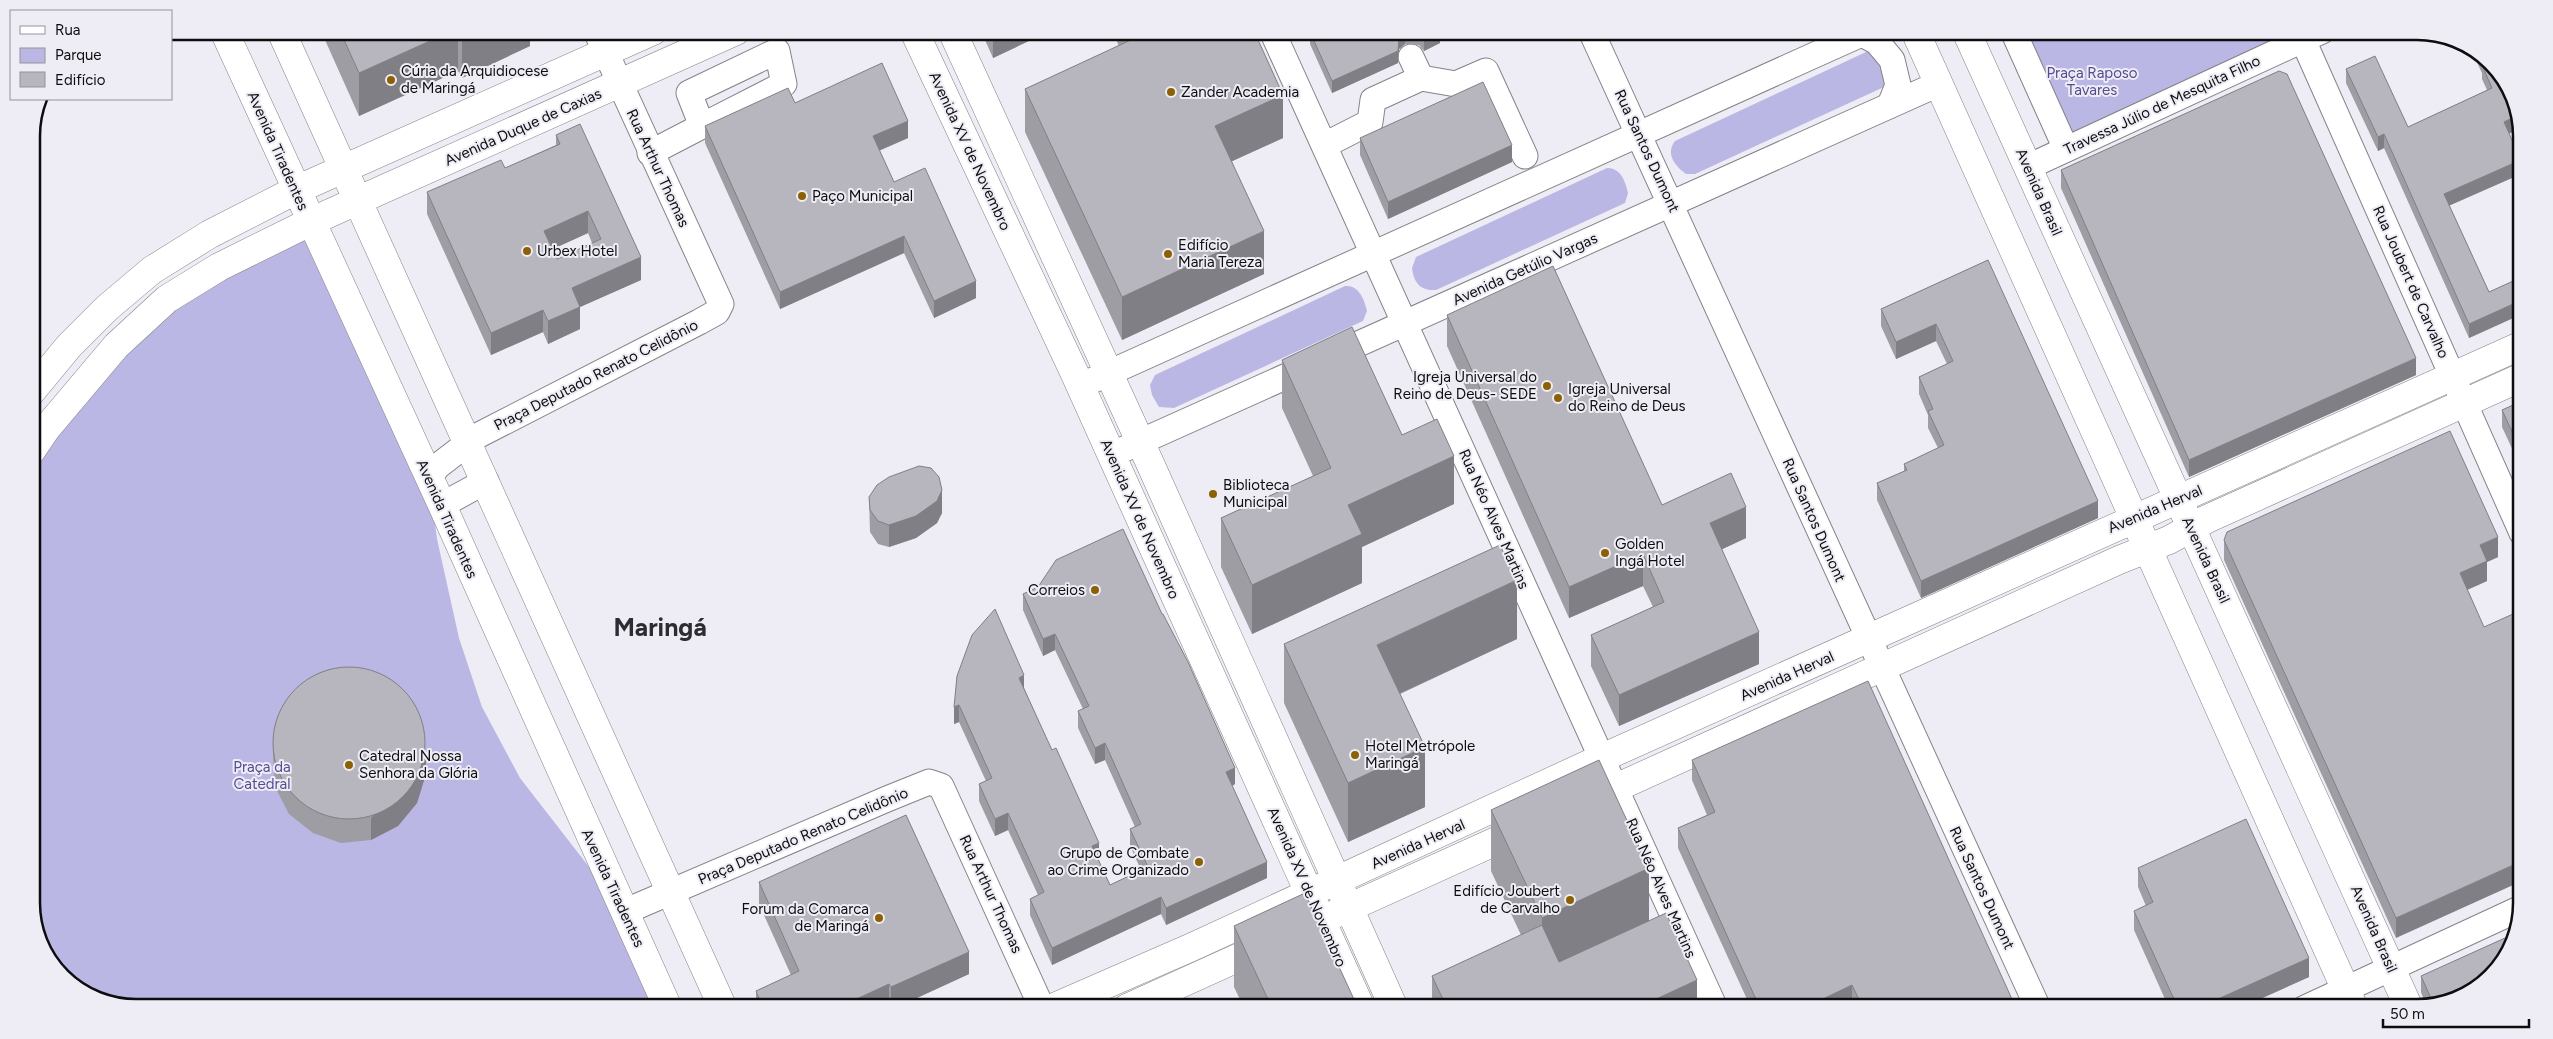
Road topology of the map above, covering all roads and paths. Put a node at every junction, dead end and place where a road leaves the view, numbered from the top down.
1 (228, 40) edge
2 (285, 40) edge
3 (716, 40) edge
4 (918, 40) edge
5 (956, 40) edge
6 (1276, 40) edge
7 (1595, 40) edge
8 (1849, 40) edge
9 (1874, 40) edge
10 (1919, 40) edge
11 (1970, 40) edge
12 (2017, 40) edge
13 (2295, 40) edge
14 (2311, 40) edge
15 (601, 42) edge
16 (620, 84) junction
17 (1938, 84) junction
18 (1890, 105) junction
19 (457, 120) junction
20 (702, 126) dead end
21 (523, 127) junction
22 (1638, 134) junction
23 (1324, 144) junction
24 (2066, 149) junction
25 (650, 152) junction
26 (1525, 156) dead end
27 (2028, 167) junction
28 (344, 169) junction
29 (296, 190) junction
30 (359, 200) junction
31 (1671, 203) junction
32 (310, 222) junction
33 (1374, 254) junction
34 (152, 270) junction
35 (720, 304) joint
36 (1406, 323) junction
37 (116, 346) junction
38 (2513, 349) edge
39 (1108, 374) junction
40 (2453, 375) junction
41 (2513, 381) edge
42 (40, 382) edge
43 (1080, 386) junction
44 (2466, 402) junction
45 (40, 433) edge
46 (468, 442) junction
47 (1139, 442) junction
48 (2300, 445) junction
49 (2358, 450) junction
50 (1111, 455) junction
51 (430, 478) junction
52 (486, 481) junction
53 (2178, 499) junction
54 (442, 505) junction
55 (2513, 512) edge
56 (2135, 518) junction
57 (2191, 528) junction
58 (2149, 547) junction
59 (1997, 582) junction
60 (2055, 589) junction
61 (1868, 639) junction
62 (1880, 668) junction
63 (1749, 693) junction
64 (1717, 741) junction
65 (1602, 758) junction
66 (936, 782) joint
67 (1616, 788) junction
68 (1464, 823) junction
69 (1508, 836) junction
70 (1337, 880) junction
71 (671, 892) junction
72 (1309, 893) junction
73 (1349, 908) junction
74 (624, 912) junction
75 (2513, 912) edge
76 (1322, 920) junction
77 (1192, 947) junction
78 (2392, 968) junction
79 (1159, 992) junction
80 (2350, 998) edge
81 (664, 999) edge
82 (720, 999) edge
83 (1038, 999) edge
84 (1073, 999) edge
85 (1145, 999) edge
86 (1357, 999) edge
87 (1390, 999) edge
88 (1711, 999) edge
89 (2034, 999) edge
90 (2405, 999) edge

1 - 29 main road, Avenida Tiradentes
2 - 28 main road
3 - 16 main road, Avenida Duque de Caxias
4 - 43 main road, Avenida XV de Novembro
5 - 39 main road, Avenida XV de Novembro
6 - 23 street, Rua Néo Alves Martins
7 - 22 street, Rua Santos Dumont
8 - 22 street
9 - 18 street
10 - 17 main road
11 - 27 main road, Avenida Brasil
12 - 24 street
13 - 24 street, Travessa Júlio de Mesquita Filho
14 - 40 street, Rua Joubert de Carvalho
15 - 16 street, Rua Arthur Thomas
15 - 19 main road
16 - 21 main road, Avenida Duque de Caxias
16 - 25 street, Rua Arthur Thomas
17 - 18 street, Avenida Getúlio Vargas
17 - 56 main road
18 - 31 street, Avenida Getúlio Vargas
19 - 21 main road
19 - 28 main road
20 - 25 street
21 - 30 main road, Avenida Duque de Caxias
22 - 31 street, Rua Santos Dumont
22 - 33 street
23 - 26 street
23 - 33 street, Rua Néo Alves Martins
24 - 27 street, Travessa Júlio de Mesquita Filho
25 - 35 street, Rua Arthur Thomas
27 - 53 main road, Avenida Brasil
28 - 29 main road
28 - 30 main road
29 - 32 main road, Avenida Tiradentes
29 - 34 main road
30 - 32 main road, Avenida Duque de Caxias
30 - 46 main road
31 - 36 street, Avenida Getúlio Vargas
31 - 61 street, Rua Santos Dumont
32 - 37 main road, Avenida Duque de Caxias
32 - 51 main road, Avenida Tiradentes
33 - 36 street, Rua Néo Alves Martins
33 - 39 street
34 - 37 main road
34 - 42 main road
35 - 46 street, Praça Deputado Renato Celidônio
36 - 47 street, Avenida Getúlio Vargas
36 - 65 street, Rua Néo Alves Martins
37 - 45 main road
38 - 40 main road, Avenida Herval
39 - 43 street
39 - 47 main road, Avenida XV de Novembro
40 - 44 street, Rua Joubert de Carvalho
40 - 48 main road, Avenida Herval
41 - 44 main road, Avenida Herval
43 - 50 main road, Avenida XV de Novembro
44 - 49 main road, Avenida Herval
44 - 55 street, Rua Joubert de Carvalho
46 - 51 street, Praça Deputado Renato Celidônio
46 - 52 main road
47 - 50 street, Avenida Getúlio Vargas
47 - 70 main road, Avenida XV de Novembro
48 - 49 main road
48 - 53 main road, Avenida Herval
49 - 57 main road, Avenida Herval
50 - 72 main road, Avenida XV de Novembro
51 - 54 main road, Avenida Tiradentes
52 - 54 street
52 - 71 main road
53 - 56 main road, Avenida Herval
53 - 57 main road, Avenida Brasil
54 - 74 main road, Avenida Tiradentes
56 - 58 main road
56 - 59 main road, Avenida Herval
57 - 58 main road, Avenida Herval
57 - 78 main road, Avenida Brasil
58 - 60 main road, Avenida Herval
58 - 80 main road
59 - 60 main road
59 - 61 main road, Avenida Herval
60 - 62 main road, Avenida Herval
61 - 62 street, Rua Santos Dumont
61 - 63 main road, Avenida Herval
62 - 64 main road, Avenida Herval
62 - 89 street, Rua Santos Dumont
63 - 64 main road
63 - 65 main road, Avenida Herval
64 - 67 main road, Avenida Herval
65 - 67 street, Rua Néo Alves Martins
65 - 68 main road, Avenida Herval
66 - 71 street, Praça Deputado Renato Celidônio
66 - 83 street, Rua Arthur Thomas
67 - 69 main road, Avenida Herval
67 - 88 street, Rua Néo Alves Martins
68 - 69 main road
68 - 70 main road, Avenida Herval
69 - 73 main road, Avenida Herval
70 - 72 main road, Avenida Herval
70 - 73 main road, Avenida XV de Novembro
71 - 74 street, Praça Deputado Renato Celidônio
71 - 82 main road
72 - 76 main road, Avenida XV de Novembro
72 - 77 main road, Avenida Herval
73 - 76 main road, Avenida Herval
73 - 87 main road, Avenida XV de Novembro
74 - 81 main road, Avenida Tiradentes
75 - 78 street
76 - 79 main road, Avenida Herval
76 - 86 main road, Avenida XV de Novembro
77 - 79 main road
77 - 84 main road, Avenida Herval
78 - 80 street
78 - 90 main road, Avenida Brasil
79 - 85 main road, Avenida Herval

